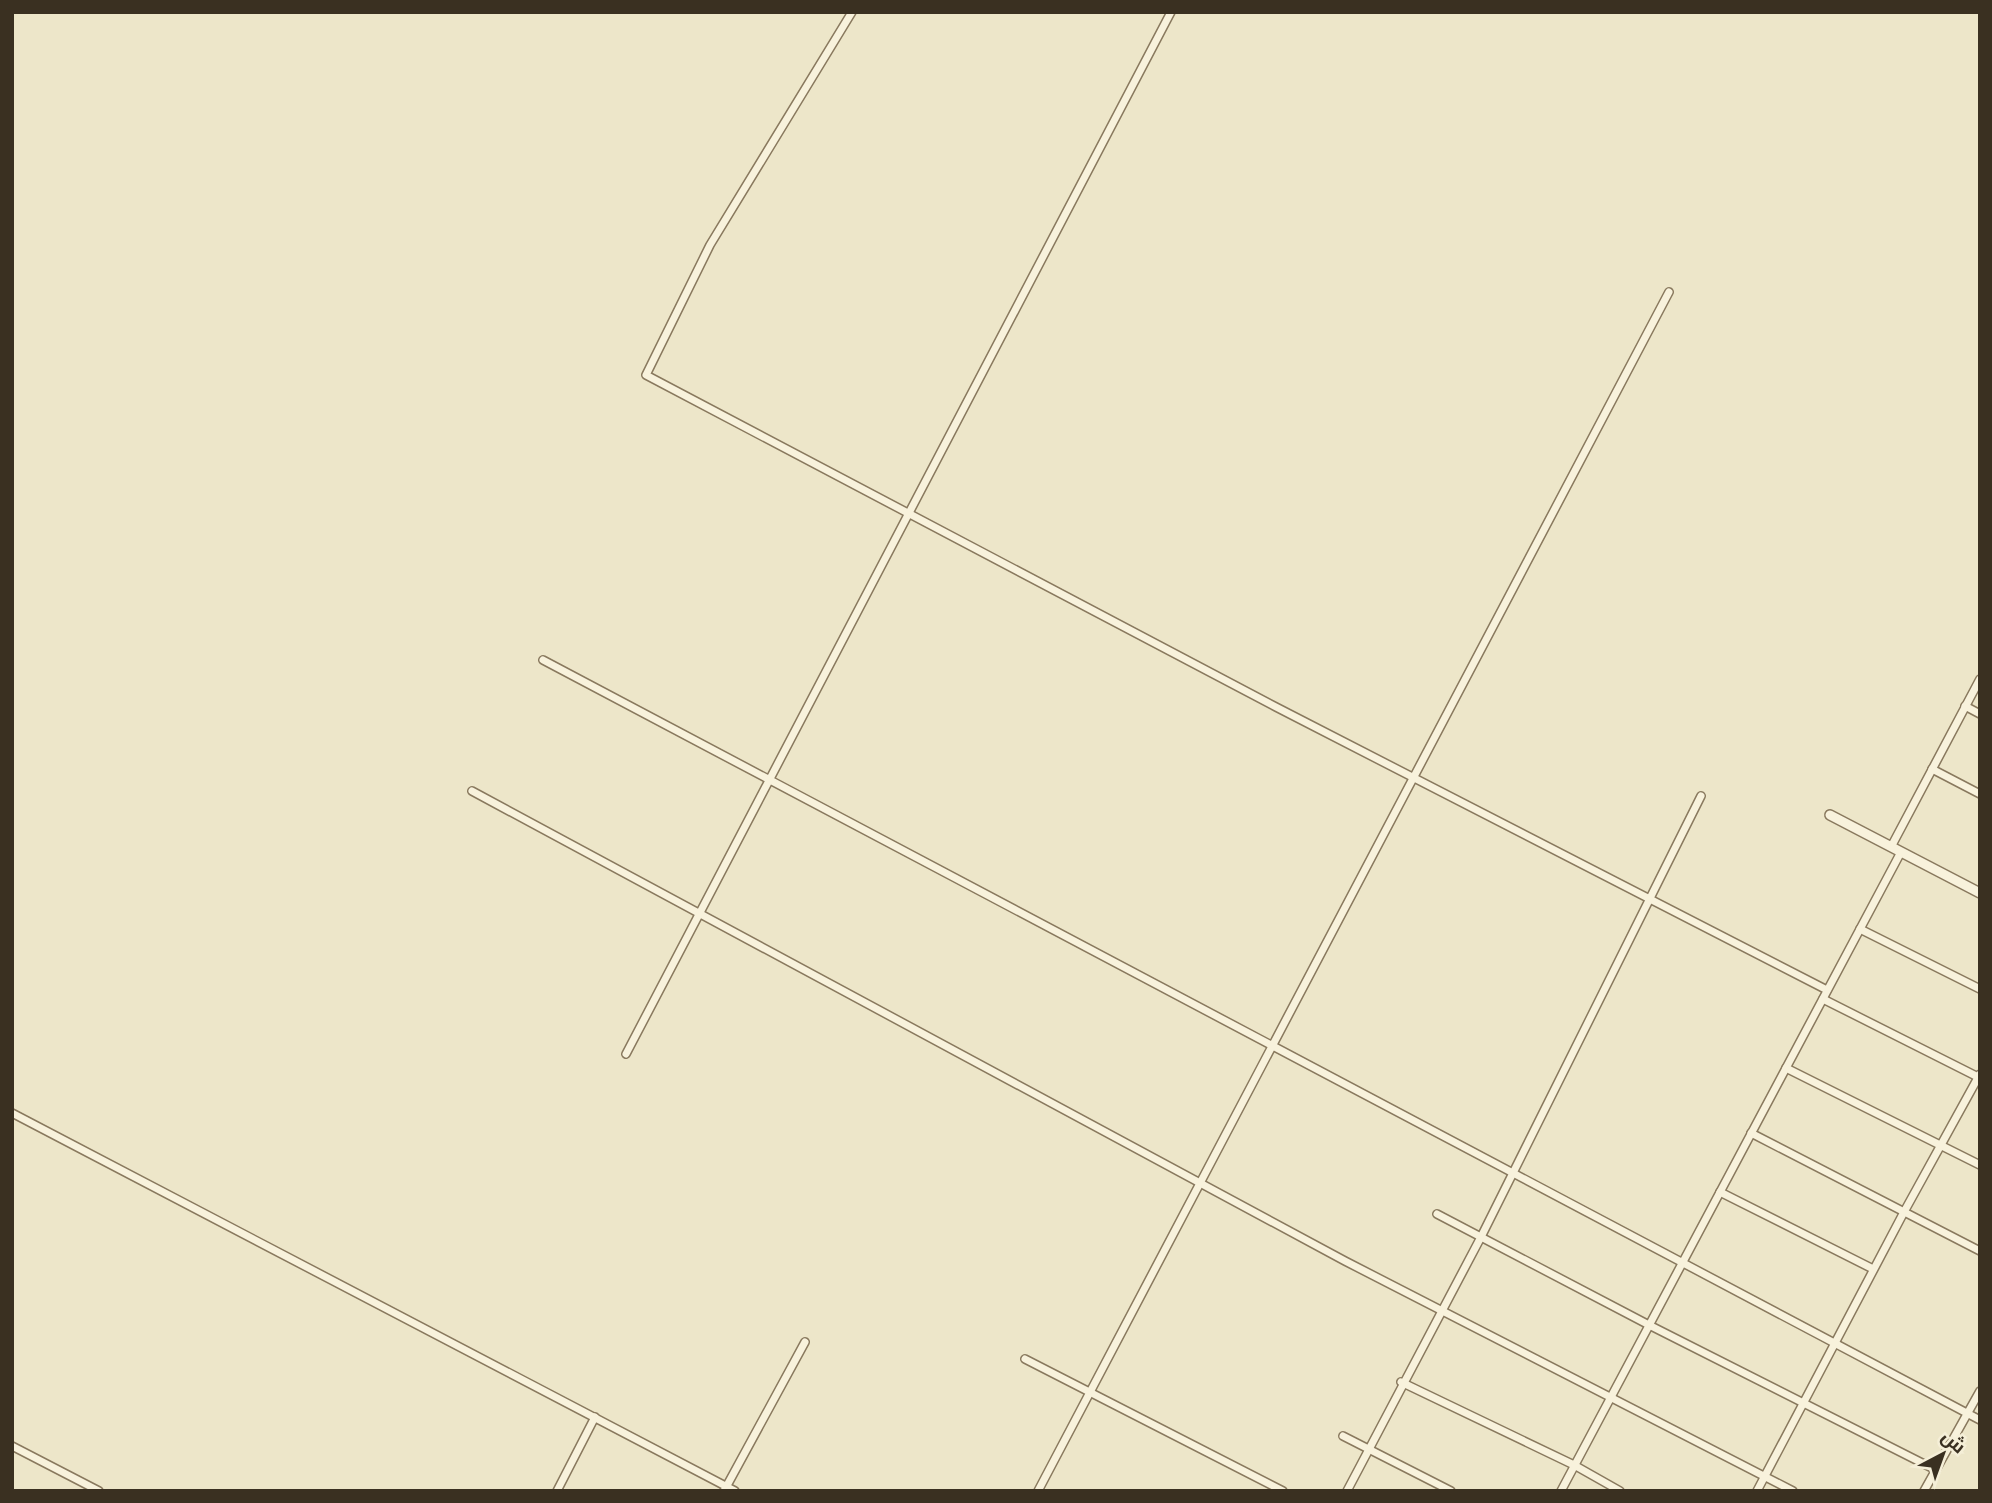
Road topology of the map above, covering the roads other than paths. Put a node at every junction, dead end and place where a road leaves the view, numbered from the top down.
1 (852, 12) edge
2 (1171, 12) edge
3 (1669, 292) dead end
4 (908, 514) junction
5 (543, 660) dead end
6 (1980, 679) edge
7 (1965, 706) junction
8 (1980, 714) edge
9 (1932, 769) junction
10 (1413, 778) junction
11 (769, 780) junction
12 (472, 791) dead end
13 (1980, 794) edge
14 (1701, 796) dead end
15 (1830, 815) dead end
16 (1891, 847) junction
17 (1901, 852) junction
18 (1980, 893) edge
19 (1649, 900) junction
20 (699, 914) junction
21 (1860, 929) junction
22 (1980, 989) edge
23 (1828, 990) junction
24 (1823, 999) junction
25 (1272, 1046) junction
26 (626, 1054) dead end
27 (1786, 1068) junction
28 (1979, 1077) edge
29 (12, 1113) edge
30 (1751, 1133) junction
31 (1941, 1144) junction
32 (1980, 1165) edge
33 (1513, 1174) junction
34 (1200, 1183) junction
35 (1720, 1192) junction
36 (1904, 1212) junction
37 (1437, 1214) dead end
38 (1481, 1237) junction
39 (1980, 1251) edge
40 (1682, 1263) junction
41 (1873, 1269) junction
42 (1442, 1311) junction
43 (1649, 1325) junction
44 (806, 1342) dead end
45 (1834, 1343) junction
46 (1025, 1359) dead end
47 (1402, 1382) junction
48 (1980, 1391) edge
49 (1090, 1392) junction
50 (1610, 1398) junction
51 (1803, 1403) junction
52 (1968, 1413) junction
53 (595, 1417) junction
54 (1980, 1420) edge
55 (1343, 1436) dead end
56 (12, 1446) edge
57 (1369, 1449) junction
58 (1574, 1465) junction
59 (1936, 1470) junction
60 (1765, 1476) junction
61 (725, 1488) edge
62 (99, 1491) edge
63 (557, 1491) edge
64 (735, 1491) edge
65 (1038, 1491) edge
66 (1283, 1491) edge
67 (1347, 1491) edge
68 (1451, 1491) edge
69 (1561, 1491) edge
70 (1620, 1491) edge
71 (1757, 1491) edge
72 (1793, 1491) edge
73 (1924, 1491) edge

1 - 4 street
2 - 4 street
3 - 10 street
4 - 10 street
4 - 11 street
5 - 11 street
6 - 7 street
7 - 8 street
7 - 9 street
9 - 13 street
9 - 16 street
10 - 19 street
10 - 25 street
11 - 20 street
11 - 25 street
12 - 20 street
14 - 19 street
15 - 16 street
16 - 17 street
17 - 18 street
17 - 21 street
19 - 23 street
19 - 33 street
20 - 26 street
20 - 34 street
21 - 22 street
21 - 23 street
23 - 24 street
24 - 27 street
24 - 28 street
25 - 33 street
25 - 34 street
27 - 30 street
27 - 31 street
28 - 31 street
29 - 53 street
30 - 35 street
30 - 36 street
31 - 32 street
31 - 36 street
33 - 38 street
33 - 40 street
34 - 42 street
34 - 49 street
35 - 40 street
35 - 41 street
36 - 39 street
36 - 41 street
37 - 38 street
38 - 42 street
38 - 43 street
40 - 43 street
40 - 45 street
41 - 45 street
42 - 47 street
42 - 50 street
43 - 50 street
43 - 51 street
44 - 61 street
45 - 51 street
45 - 52 street
46 - 49 street
47 - 57 street
47 - 58 street
48 - 52 street
49 - 65 street
49 - 66 street
50 - 58 street
50 - 60 street
51 - 59 street
51 - 60 street
52 - 54 street
52 - 59 street
53 - 61 street
53 - 63 street
55 - 57 street
56 - 62 street
57 - 67 street
57 - 68 street
58 - 69 street
58 - 70 street
59 - 73 street
60 - 71 street
60 - 72 street
61 - 64 street

